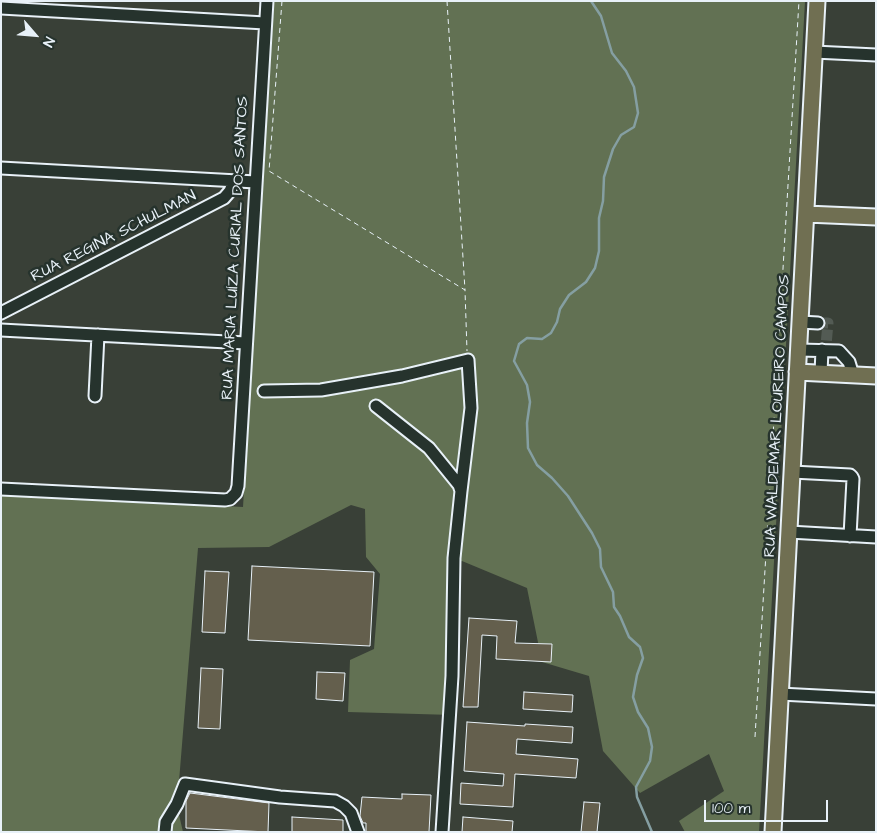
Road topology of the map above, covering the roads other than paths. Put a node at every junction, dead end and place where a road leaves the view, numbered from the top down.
1 (267, 1) edge
2 (817, 1) edge
3 (1, 8) edge
4 (266, 23) junction
5 (814, 52) junction
6 (876, 55) edge
7 (1, 168) edge
8 (234, 181) junction
9 (256, 182) junction
10 (806, 214) junction
11 (876, 217) edge
12 (1, 313) edge
13 (800, 322) junction
14 (818, 323) dead end
15 (1, 330) edge
16 (98, 335) junction
17 (246, 343) junction
18 (825, 348) junction
19 (799, 350) junction
20 (797, 372) junction
21 (822, 374) junction
22 (853, 375) junction
23 (876, 376) edge
24 (264, 391) dead end
25 (95, 396) dead end
26 (376, 406) dead end
27 (792, 472) junction
28 (1, 489) edge
29 (461, 491) junction
30 (789, 532) junction
31 (850, 536) junction
32 (876, 537) edge
33 (780, 694) junction
34 (876, 699) edge
35 (165, 832) edge
36 (358, 832) edge
37 (442, 832) edge
38 (773, 832) edge

1 - 4 street, RUA MARIA LUÍZA CURIAL DOS SANTOS
2 - 5 main road, RUA WALDEMAR LOUREIRO CAMPOS
3 - 4 street
4 - 9 street, RUA MARIA LUÍZA CURIAL DOS SANTOS
5 - 6 street
5 - 10 main road, RUA WALDEMAR LOUREIRO CAMPOS
7 - 8 street
8 - 9 street
8 - 12 street, RUA REGINA SCHULMAN
9 - 17 street, RUA MARIA LUÍZA CURIAL DOS SANTOS
10 - 11 main road
10 - 13 main road, RUA WALDEMAR LOUREIRO CAMPOS
13 - 14 street
13 - 19 main road, RUA WALDEMAR LOUREIRO CAMPOS
15 - 16 street
16 - 17 street
16 - 25 street
17 - 28 street, RUA MARIA LUÍZA CURIAL DOS SANTOS
18 - 19 street
18 - 21 street
18 - 22 street
19 - 20 main road, RUA WALDEMAR LOUREIRO CAMPOS
20 - 21 main road
20 - 27 main road, RUA WALDEMAR LOUREIRO CAMPOS
21 - 22 main road
22 - 23 main road
24 - 29 street
26 - 29 street
27 - 30 main road, RUA WALDEMAR LOUREIRO CAMPOS
27 - 31 street
29 - 37 street
30 - 31 street
30 - 33 main road, RUA WALDEMAR LOUREIRO CAMPOS
31 - 32 street
33 - 34 street
33 - 38 main road, RUA WALDEMAR LOUREIRO CAMPOS
35 - 36 street

